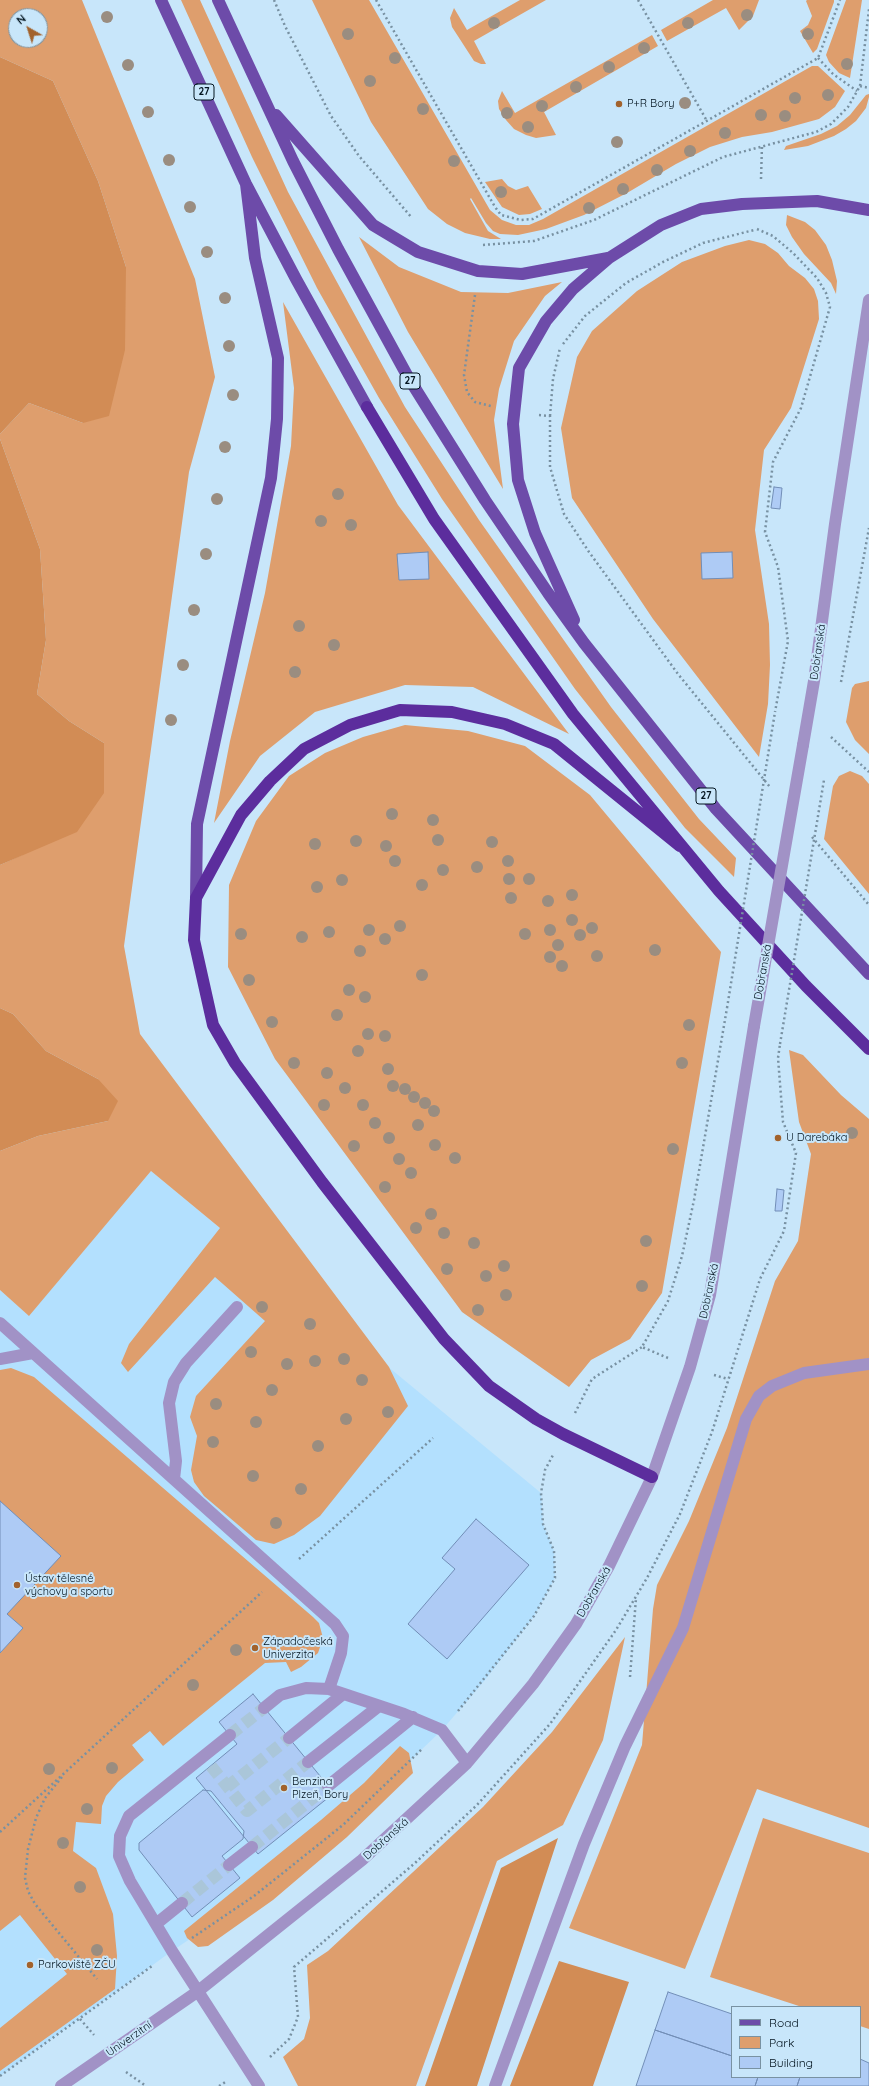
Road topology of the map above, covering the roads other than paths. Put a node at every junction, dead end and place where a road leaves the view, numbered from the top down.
1 (161, 0) edge
2 (218, 0) edge
3 (265, 102) junction
4 (246, 184) junction
5 (869, 210) edge
6 (609, 258) junction
7 (869, 300) edge
8 (367, 407) joint
9 (584, 642) junction
10 (680, 846) junction
11 (196, 898) junction
12 (869, 974) edge
13 (869, 1049) edge
14 (237, 1307) dead end
15 (0, 1323) edge
16 (33, 1353) junction
17 (0, 1359) edge
18 (869, 1364) edge
19 (652, 1477) junction
20 (174, 1479) junction
21 (329, 1689) junction
22 (343, 1694) junction
23 (379, 1706) junction
24 (264, 1708) tunnel mouth
25 (413, 1718) junction
26 (230, 1735) tunnel mouth
27 (289, 1738) tunnel mouth
28 (308, 1762) tunnel mouth
29 (467, 1763) junction
30 (328, 1786) tunnel mouth
31 (252, 1847) tunnel mouth
32 (229, 1865) tunnel mouth
33 (182, 1903) tunnel mouth
34 (156, 1924) junction
35 (197, 1992) junction
36 (61, 2086) edge
37 (259, 2086) edge
38 (495, 2086) edge

1 - 4 main road, 27
2 - 3 main road, 27
3 - 6 main road
3 - 9 main road, 27
4 - 8 main road, 27
4 - 11 main road
5 - 6 main road
6 - 9 main road
7 - 19 street, Dobřanská, bridge
8 - 10 highway, 27
9 - 12 main road, 27
10 - 11 highway
10 - 13 highway, 27
11 - 19 highway
14 - 20 street
15 - 16 street
16 - 17 street
16 - 20 street
18 - 38 street
19 - 29 street, Dobřanská
20 - 21 street
21 - 22 street
21 - 24 street
22 - 23 street
22 - 27 street
23 - 25 street
23 - 28 street
25 - 29 street
25 - 30 street
26 - 34 street
29 - 35 street, Dobřanská
31 - 32 street
33 - 34 street
34 - 35 street
35 - 36 street, Univerzitní
35 - 37 street

